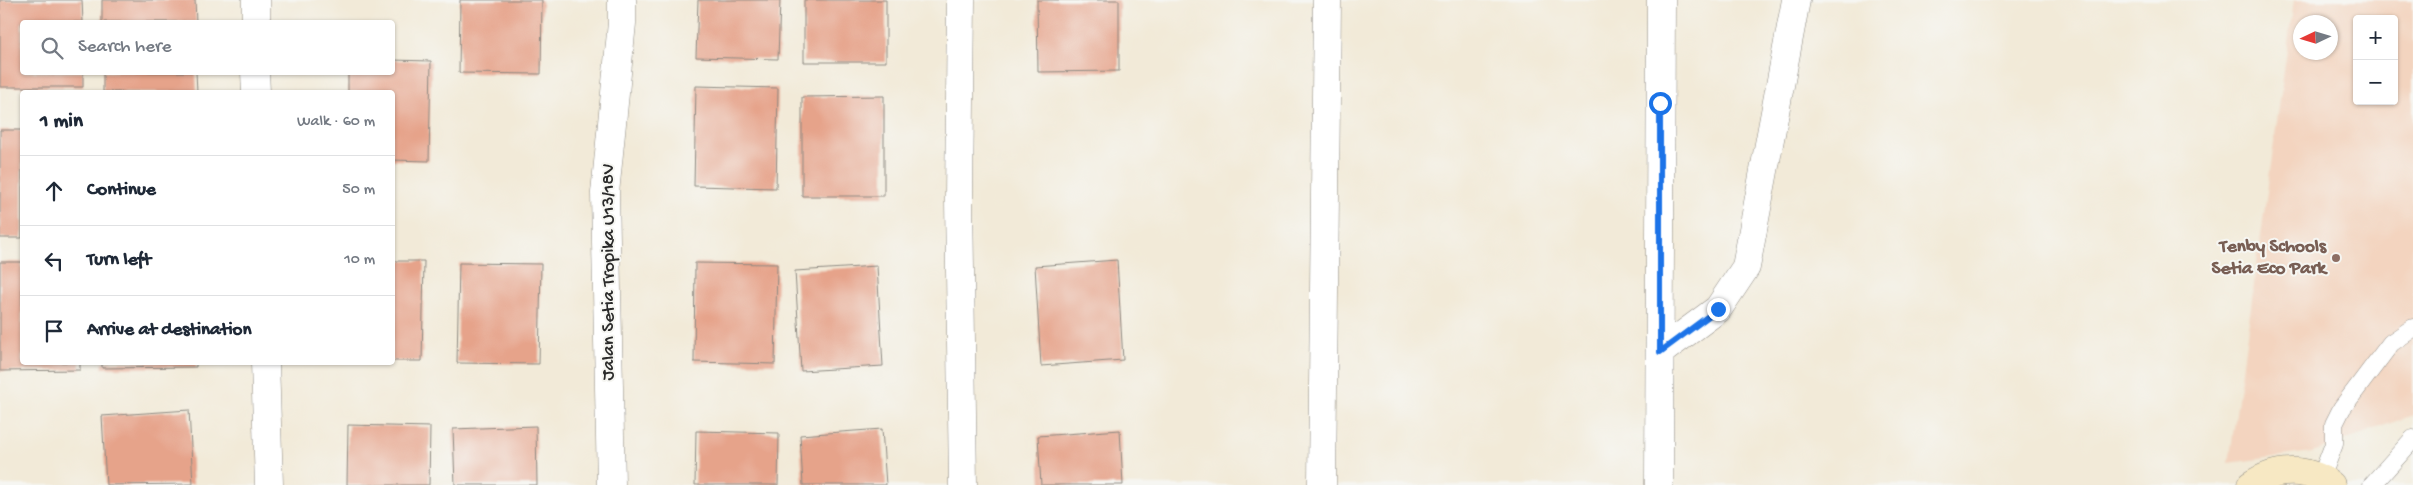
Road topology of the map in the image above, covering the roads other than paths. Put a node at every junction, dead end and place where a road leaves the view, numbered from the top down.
1 (256, 0) edge
2 (622, 0) edge
3 (961, 0) edge
4 (1327, 0) edge
5 (1660, 0) edge
6 (1796, 0) edge
7 (256, 20) edge
8 (255, 75) edge
9 (256, 90) edge
10 (2413, 328) edge
11 (1660, 352) junction
12 (265, 365) edge
13 (2413, 439) edge
14 (2326, 481) edge
15 (269, 485) edge
16 (611, 485) edge
17 (964, 485) edge
18 (1322, 485) edge
19 (1660, 485) edge
20 (2252, 485) edge
21 (2372, 485) edge

1 - 7 street
2 - 16 street, Jalan Setia Tropika U13/18V
3 - 17 street
4 - 18 street
5 - 11 street
6 - 11 street
8 - 9 street
10 - 14 lane
11 - 19 street
12 - 15 street
13 - 21 lane
14 - 20 street

